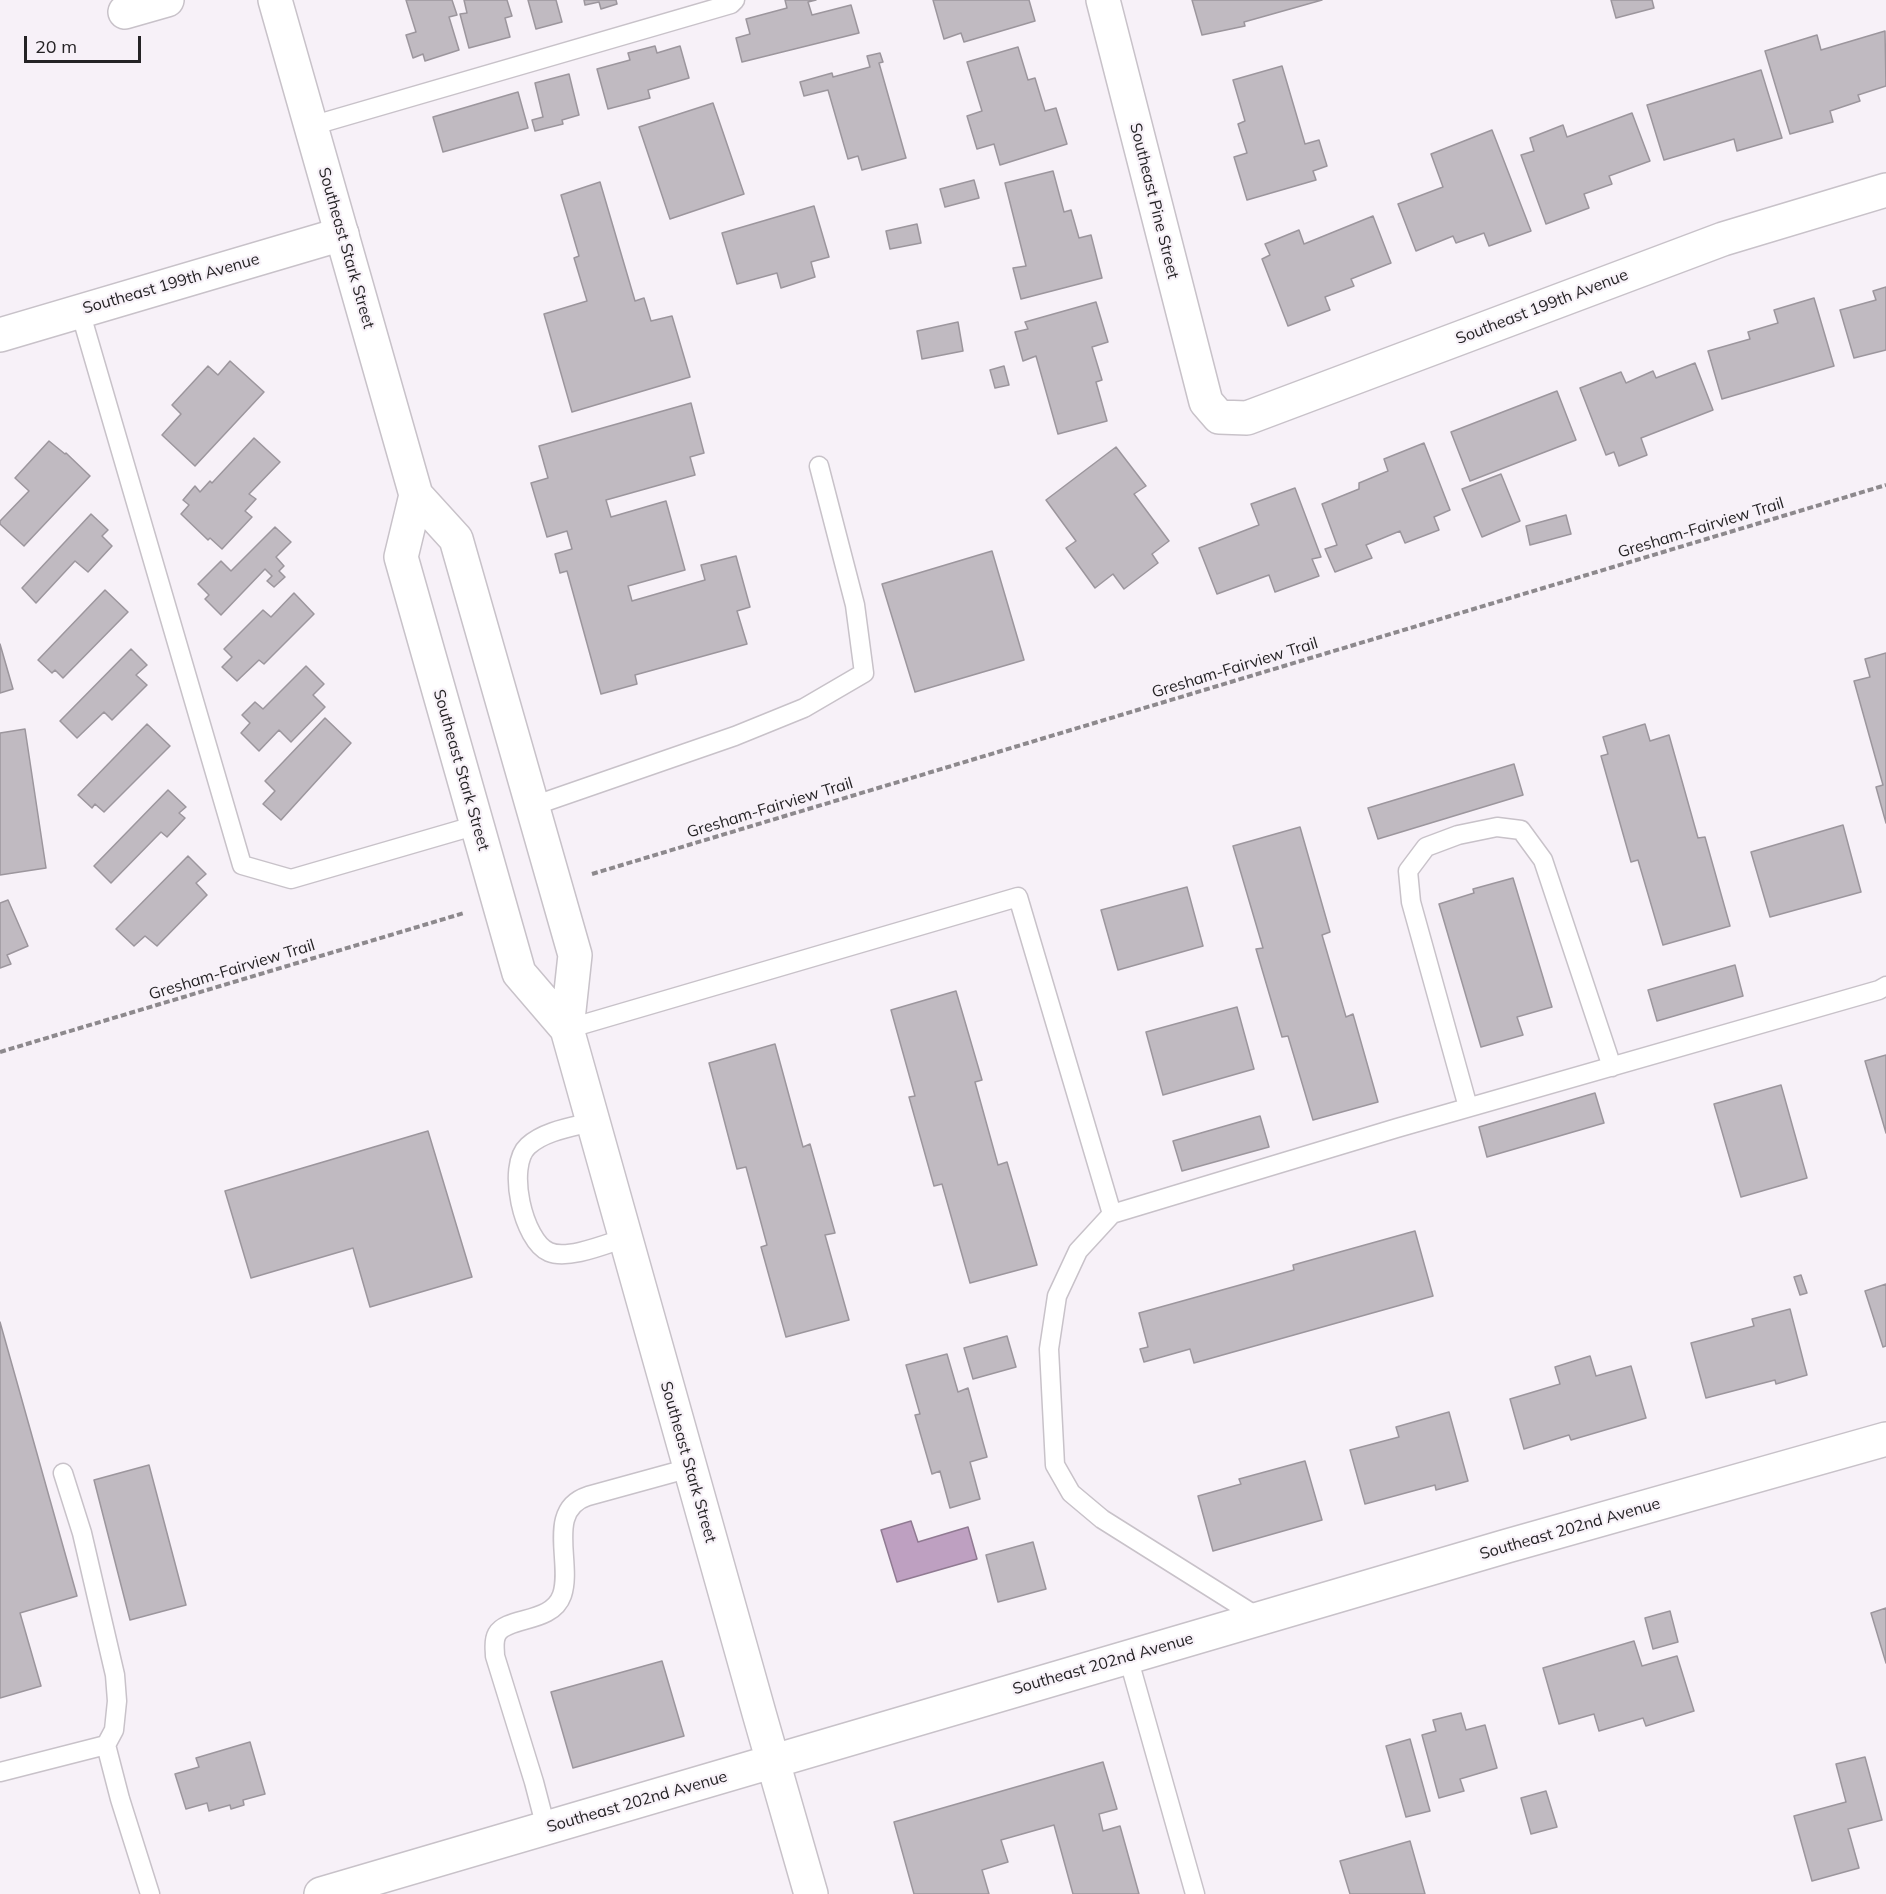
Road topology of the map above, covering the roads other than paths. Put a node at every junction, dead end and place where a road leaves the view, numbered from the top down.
1 (167, 0) edge
2 (275, 0) edge
3 (735, 0) edge
4 (1103, 0) edge
5 (125, 12) dead end
6 (311, 126) junction
7 (1886, 190) edge
8 (342, 234) junction
9 (80, 311) junction
10 (0, 335) edge
11 (1206, 402) joint
12 (819, 466) dead end
13 (416, 495) junction
14 (533, 806) junction
15 (477, 825) junction
16 (1886, 986) edge
17 (567, 1029) junction
18 (1612, 1067) junction
19 (1468, 1107) junction
20 (592, 1122) junction
21 (1112, 1214) junction
22 (625, 1238) junction
23 (1886, 1439) edge
24 (690, 1468) junction
25 (63, 1473) dead end
26 (1261, 1619) junction
27 (1128, 1657) junction
28 (106, 1745) junction
29 (773, 1761) junction
30 (0, 1772) edge
31 (546, 1828) junction
32 (150, 1894) edge
33 (321, 1894) edge
34 (812, 1894) edge
35 (1195, 1894) edge

1 - 5 main road
2 - 6 main road, Southeast Stark Street
3 - 6 lane
4 - 11 main road, Southeast Pine Street
6 - 8 main road, Southeast Stark Street
7 - 11 main road, Southeast 199th Avenue
8 - 9 main road, Southeast 199th Avenue
8 - 13 main road, Southeast Stark Street
9 - 10 main road, Southeast 199th Avenue
9 - 15 lane
12 - 14 lane
13 - 14 main road, Southeast Stark Street
13 - 15 main road, Southeast Stark Street
14 - 17 main road, Southeast Stark Street
15 - 17 main road, Southeast Stark Street
16 - 18 lane
17 - 20 main road, Southeast Stark Street
17 - 21 lane
18 - 19 lane
18 - 19 lane
19 - 21 lane
20 - 22 main road, Southeast Stark Street
20 - 22 lane
21 - 26 lane
22 - 24 main road, Southeast Stark Street
23 - 26 main road, Southeast 202nd Avenue
24 - 29 main road, Southeast Stark Street
24 - 31 lane
25 - 28 lane
26 - 27 main road, Southeast 202nd Avenue
27 - 29 main road, Southeast 202nd Avenue
27 - 35 lane
28 - 30 lane
28 - 32 lane
29 - 31 main road, Southeast 202nd Avenue
29 - 34 main road, Southeast Stark Street
31 - 33 main road, Southeast 202nd Avenue

